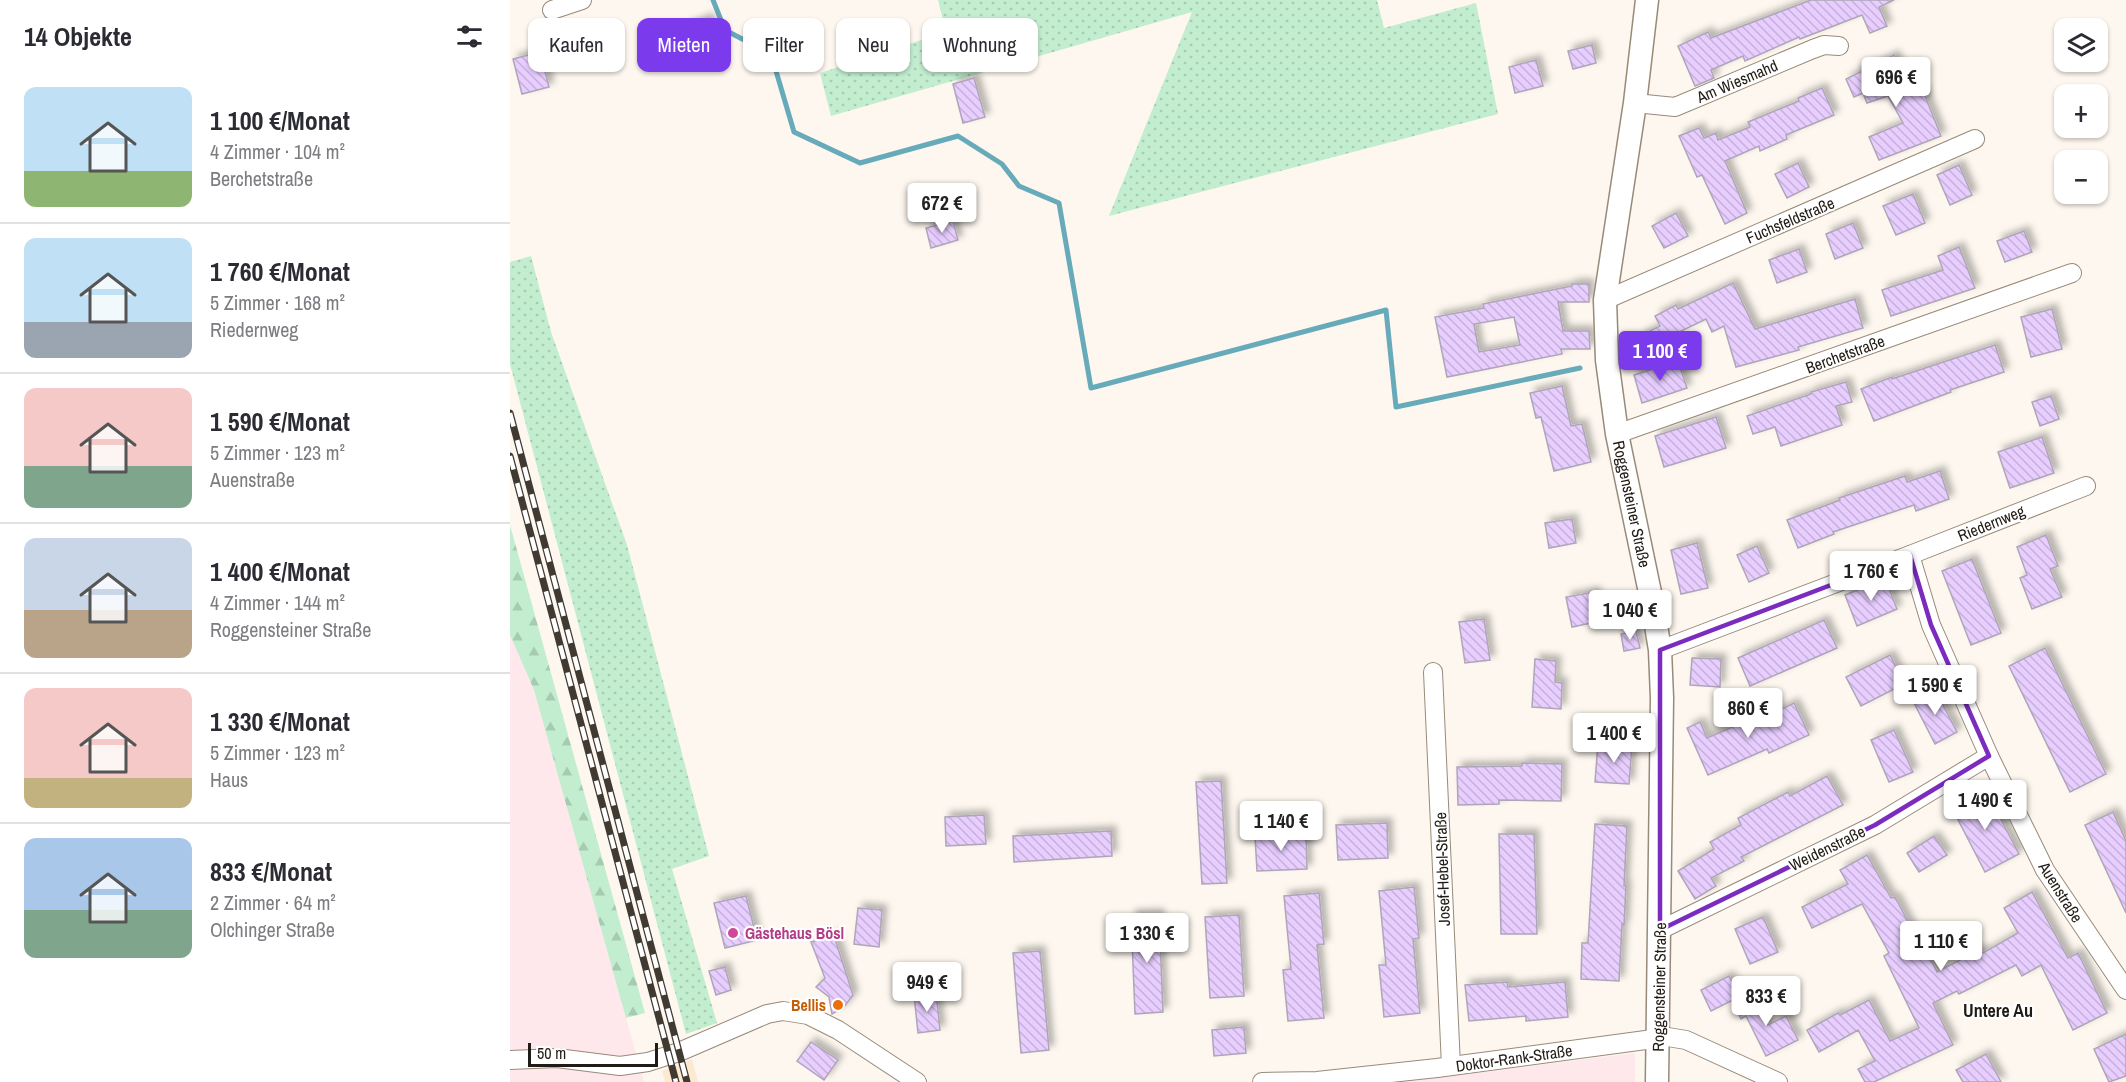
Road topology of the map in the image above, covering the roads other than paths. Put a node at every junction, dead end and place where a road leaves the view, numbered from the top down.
1 (582, 0) edge
2 (1647, 0) edge
3 (552, 10) dead end
4 (1839, 46) dead end
5 (1635, 103) junction
6 (1975, 139) dead end
7 (2072, 273) dead end
8 (1605, 300) junction
9 (1617, 434) junction
10 (2086, 486) dead end
11 (1910, 555) junction
12 (1660, 650) junction
13 (1433, 672) dead end
14 (1989, 756) junction
15 (1660, 930) junction
16 (2126, 990) edge
17 (1657, 1037) junction
18 (510, 1059) edge
19 (1450, 1066) junction
20 (916, 1082) edge
21 (1262, 1082) edge
22 (1657, 1082) edge
23 (1778, 1082) edge

1 - 3 street
2 - 5 street, Roggensteiner Straße
4 - 5 street, Am Wiesmahd
5 - 8 street, Roggensteiner Straße
6 - 8 street, Fuchsfeldstraße
7 - 9 street, Berchetstraße
8 - 9 street, Roggensteiner Straße
9 - 12 street, Roggensteiner Straße
10 - 11 street, Riedernweg
11 - 12 street, Riedernweg
11 - 14 street, Auenstraße
12 - 15 street, Roggensteiner Straße
13 - 19 street, Josef-Hebel-Straße
14 - 15 street, Weidenstraße
14 - 16 street, Auenstraße
15 - 17 street, Roggensteiner Straße
17 - 19 street, Doktor-Rank-Straße
17 - 22 street, Roggensteiner Straße
17 - 23 street, Doktor-Rank-Straße
18 - 20 street
19 - 21 street, Doktor-Rank-Straße

